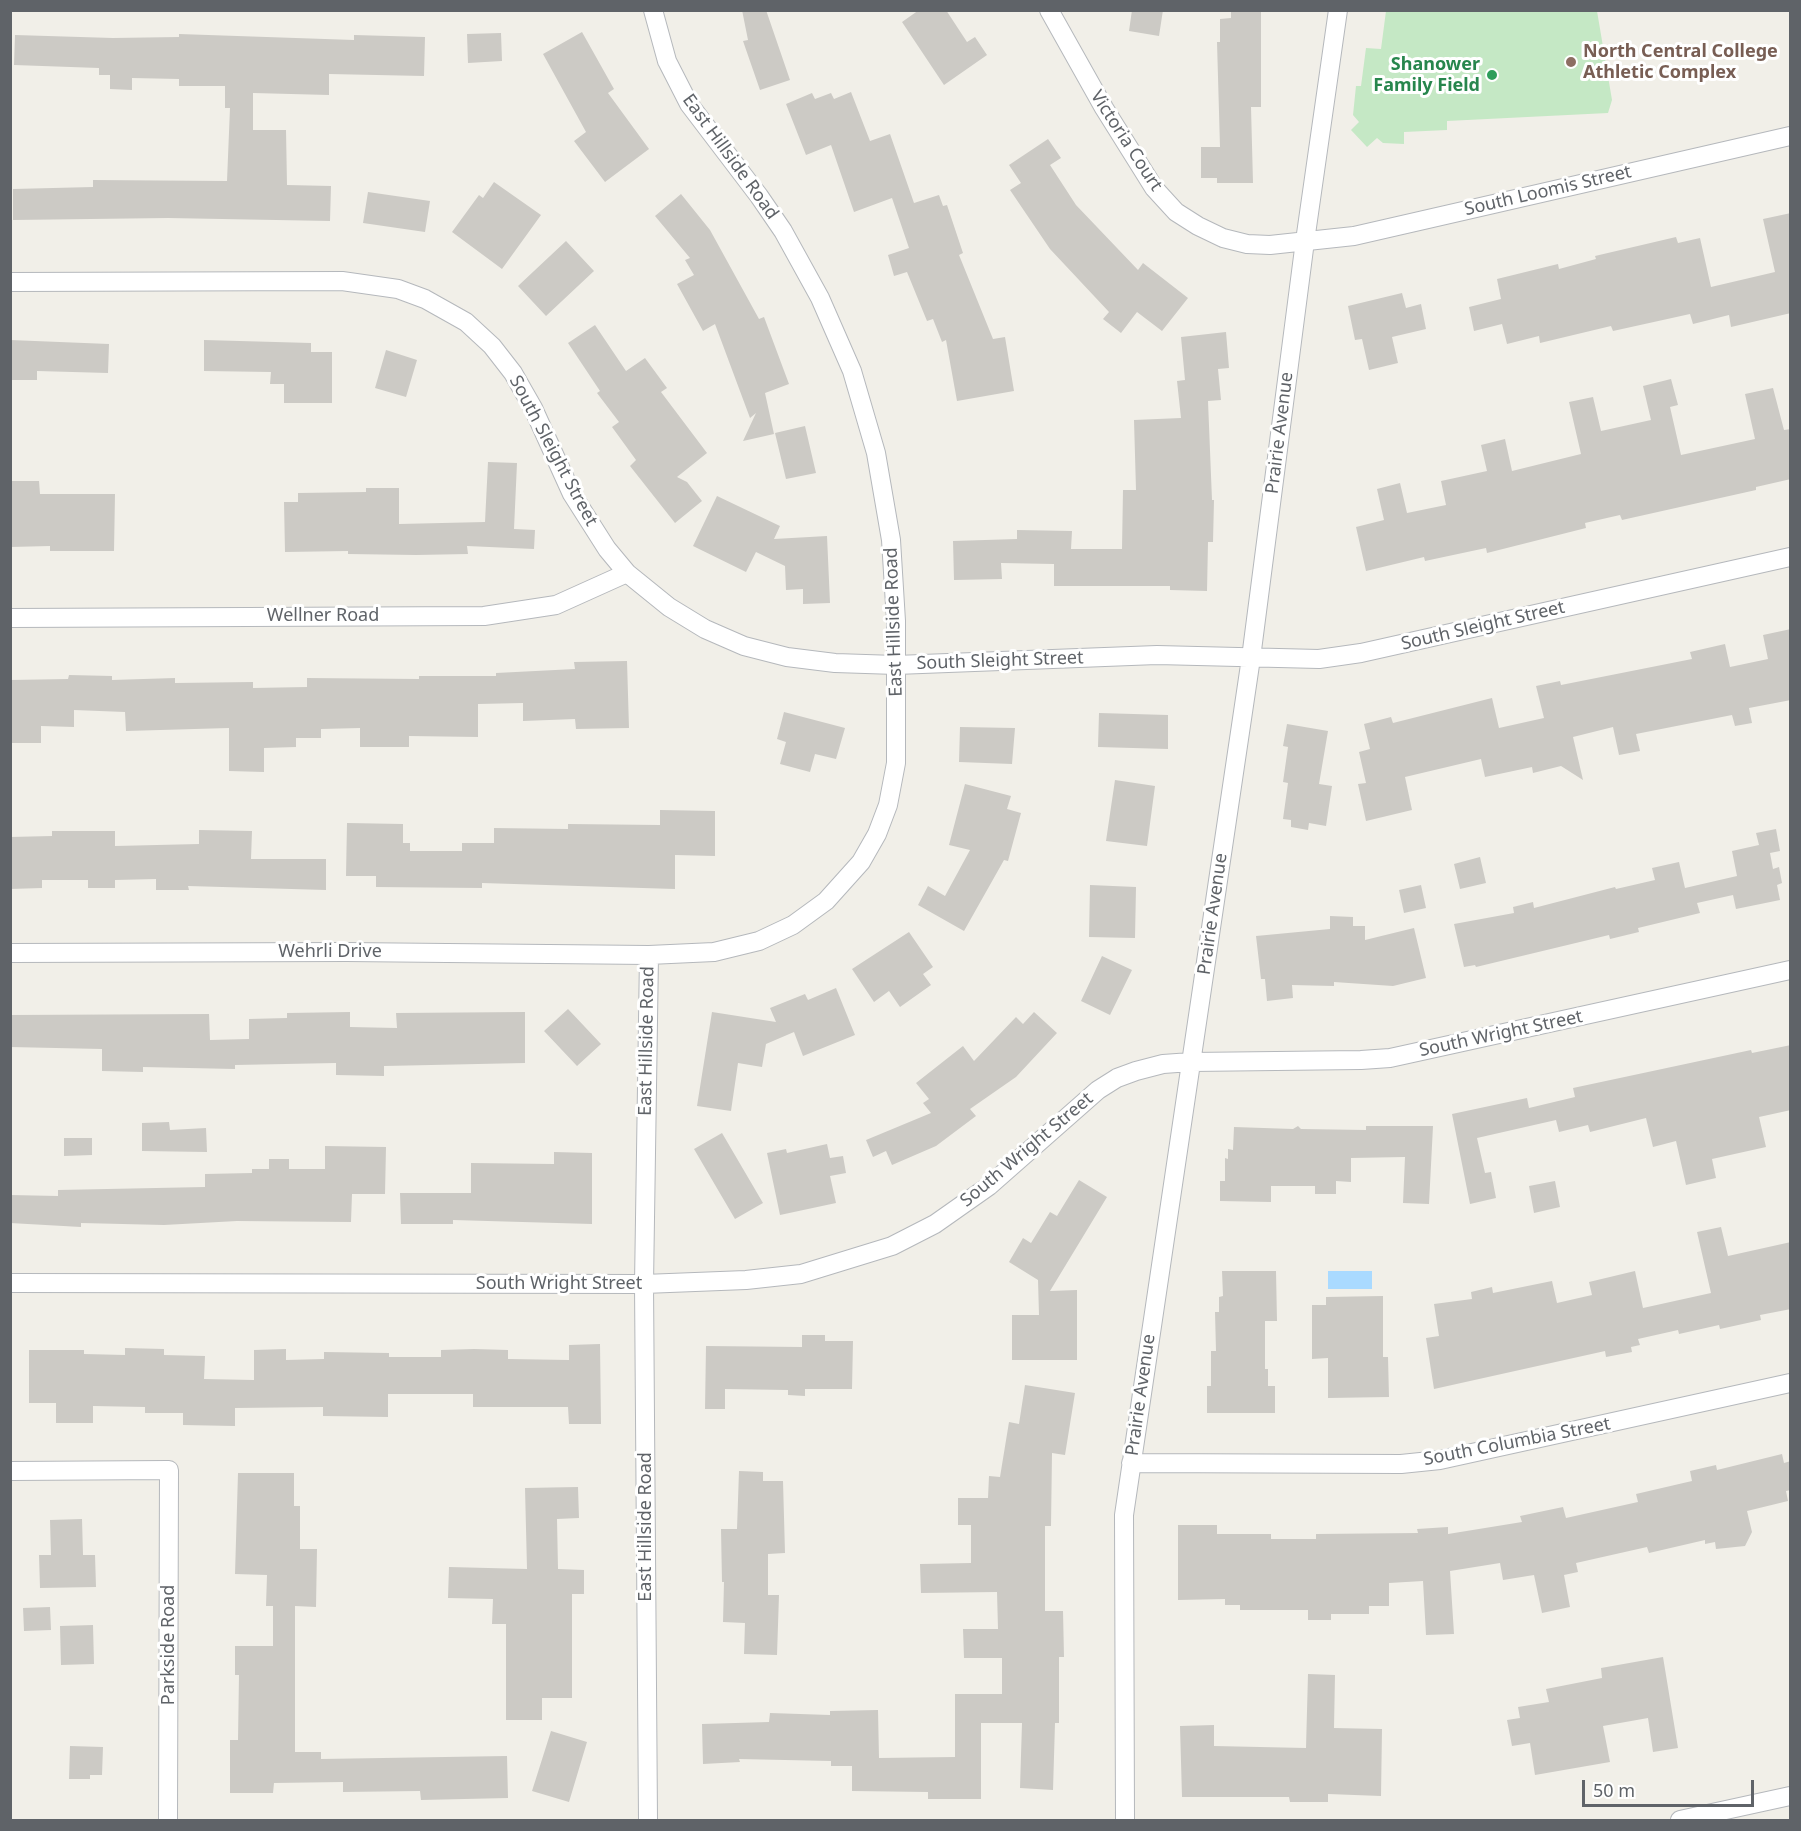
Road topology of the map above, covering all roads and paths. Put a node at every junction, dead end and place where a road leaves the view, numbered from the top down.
1 (653, 10) edge
2 (1050, 10) edge
3 (1338, 10) edge
4 (1791, 136) edge
5 (1305, 241) junction
6 (10, 282) edge
7 (1791, 557) edge
8 (627, 573) junction
9 (10, 618) edge
10 (1251, 658) junction
11 (896, 665) junction
12 (10, 953) edge
13 (649, 955) junction
14 (1791, 970) edge
15 (1191, 1062) junction
16 (10, 1283) edge
17 (644, 1284) junction
18 (1791, 1383) edge
19 (1131, 1463) junction
20 (10, 1471) edge
21 (1791, 1796) edge
22 (168, 1821) edge
23 (648, 1821) edge
24 (1125, 1821) edge
25 (1680, 1821) edge

1 - 11 street, East Hillside Road
2 - 5 street, Victoria Court
3 - 5 street, Prairie Avenue
4 - 5 street, South Loomis Street
5 - 10 street, Prairie Avenue
6 - 8 street, South Sleight Street
7 - 10 street, South Sleight Street
8 - 9 street, Wellner Road
8 - 11 street, South Sleight Street
10 - 11 street, South Sleight Street
10 - 15 street, Prairie Avenue
11 - 13 street, East Hillside Road
12 - 13 street, Wehrli Drive
13 - 17 street, East Hillside Road
14 - 15 street, South Wright Street
15 - 17 street, South Wright Street
15 - 19 street, Prairie Avenue
16 - 17 street, South Wright Street
17 - 23 street, East Hillside Road
18 - 19 street, South Columbia Street
19 - 24 street, Prairie Avenue
20 - 22 street, Parkside Road
21 - 25 street

